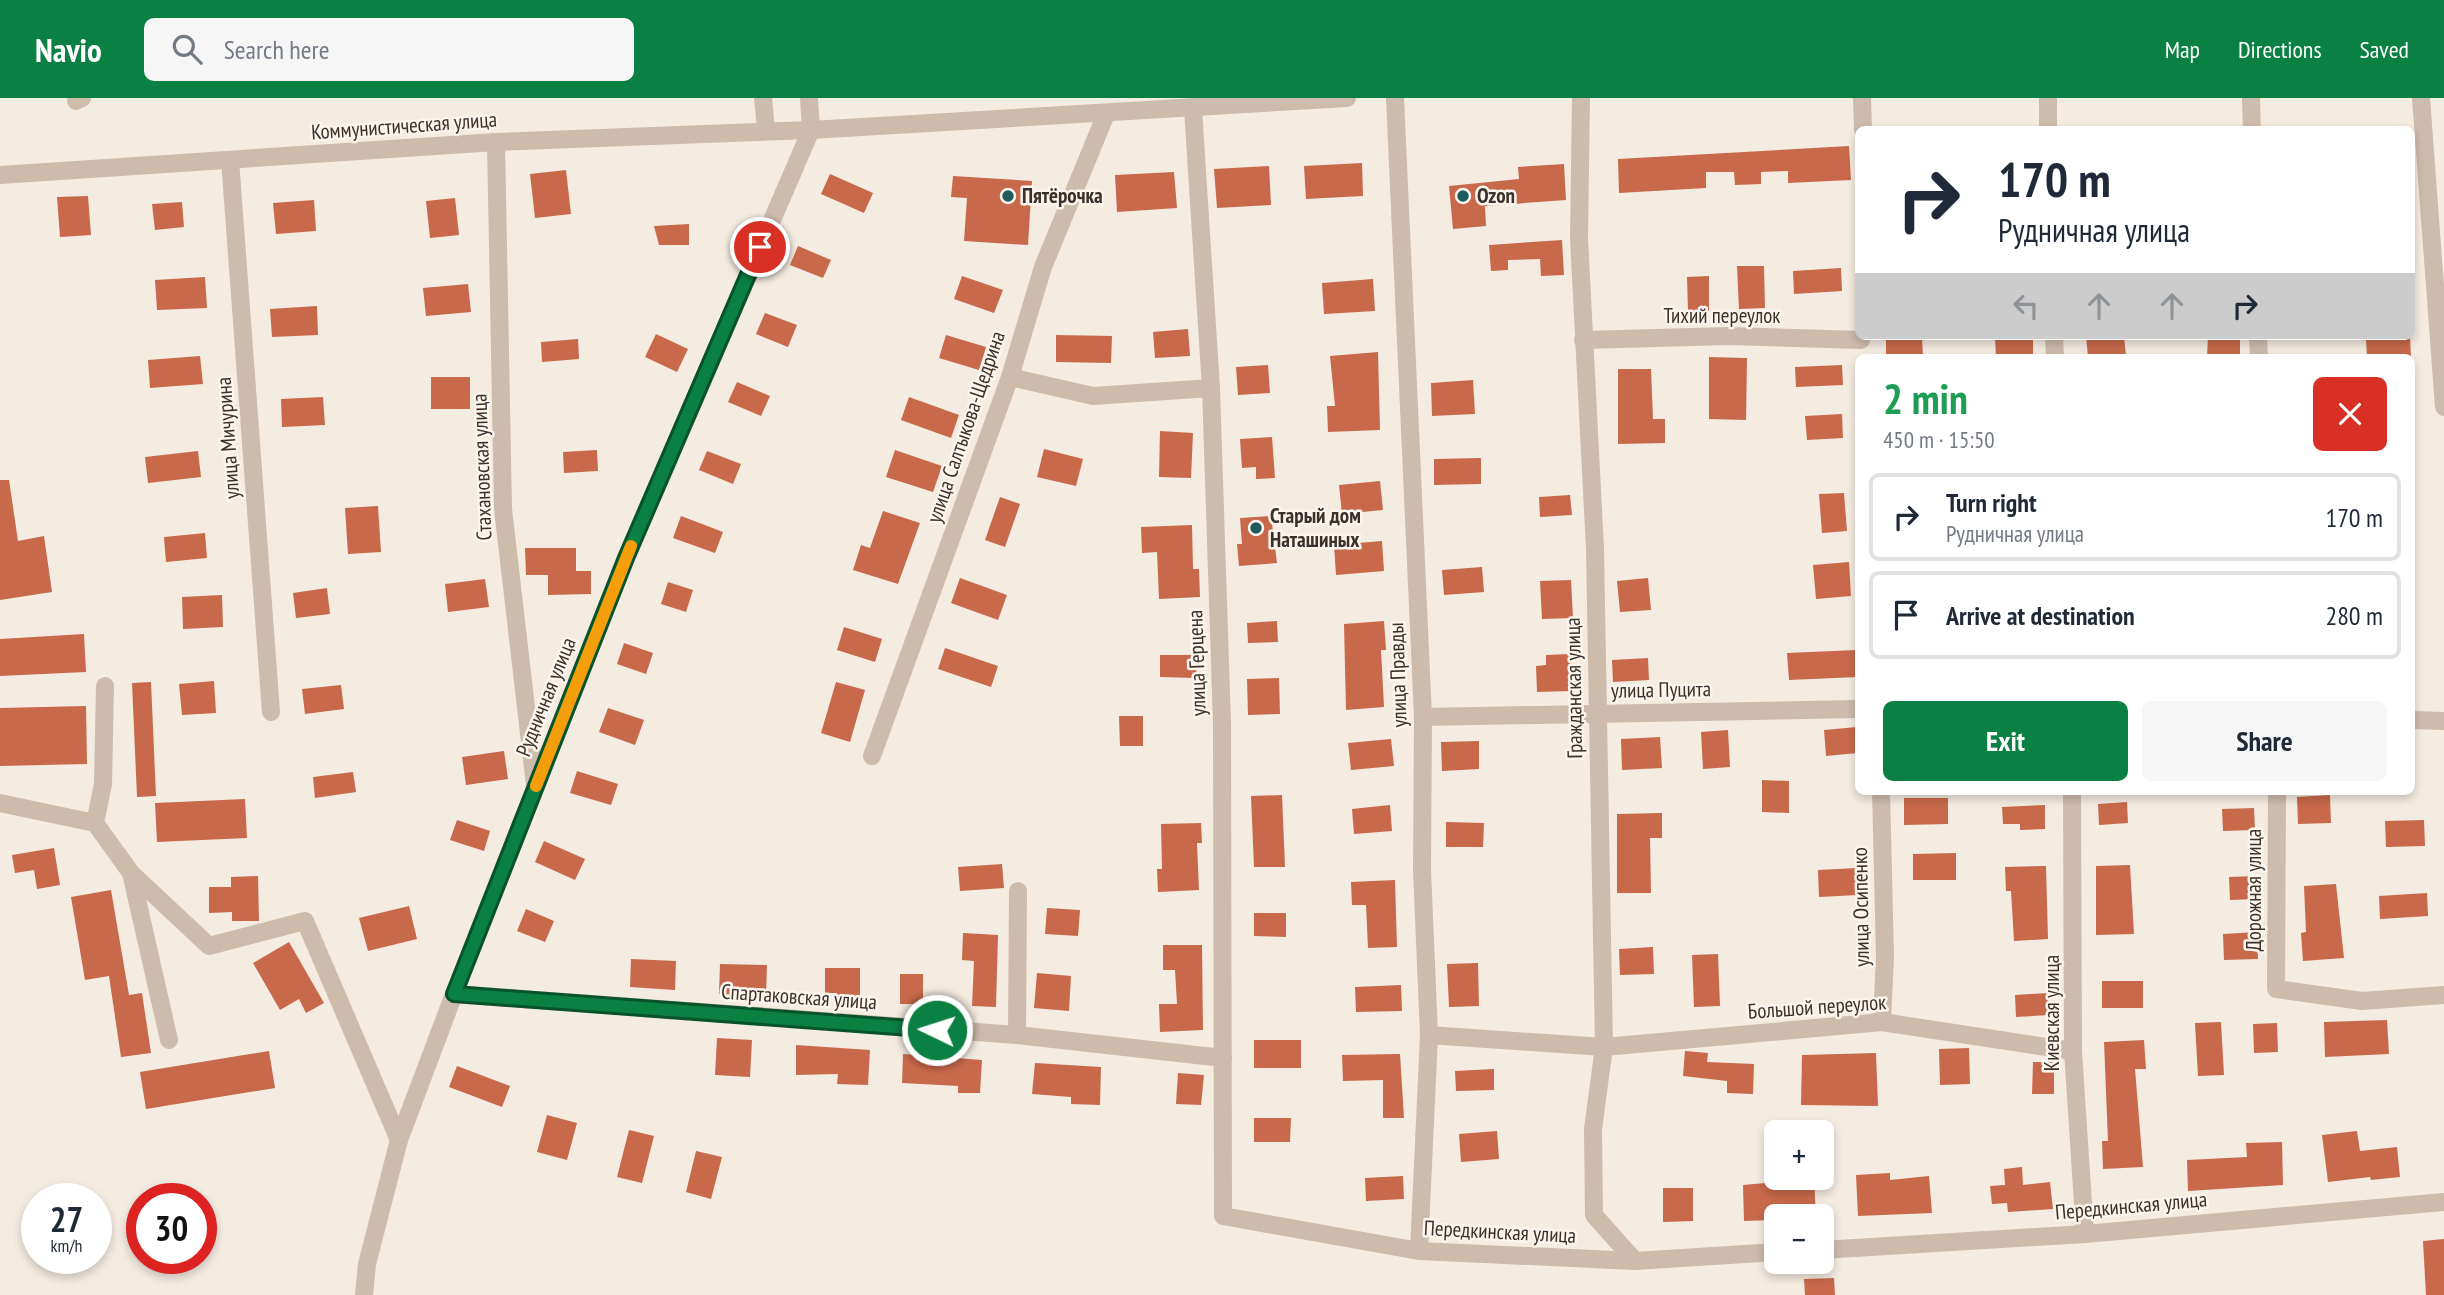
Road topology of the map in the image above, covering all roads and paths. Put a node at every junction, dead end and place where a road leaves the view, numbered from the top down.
1 (763, 98) edge
2 (809, 98) edge
3 (1347, 98) edge
4 (1395, 98) edge
5 (1581, 98) edge
6 (1862, 98) edge
7 (2048, 98) edge
8 (2251, 98) edge
9 (2421, 98) edge
10 (1193, 108) junction
11 (1107, 114) junction
12 (1863, 126) edge
13 (2048, 126) edge
14 (2252, 126) edge
15 (766, 129) junction
16 (811, 130) junction
17 (496, 142) junction
18 (230, 160) junction
19 (0, 175) edge
20 (1583, 340) junction
21 (1860, 344) edge
22 (1010, 377) junction
23 (1211, 388) junction
24 (2444, 407) edge
25 (105, 686) dead end
26 (1855, 709) edge
27 (271, 712) dead end
28 (1596, 714) junction
29 (1423, 717) junction
30 (2415, 720) edge
31 (2444, 721) edge
32 (872, 756) dead end
33 (535, 788) junction
34 (1881, 795) edge
35 (2072, 795) edge
36 (2277, 795) edge
37 (0, 803) edge
38 (94, 823) junction
39 (131, 873) junction
40 (1018, 891) dead end
41 (454, 994) junction
42 (2444, 995) edge
43 (1882, 1022) junction
44 (1017, 1035) junction
45 (1429, 1035) junction
46 (169, 1040) dead end
47 (1604, 1047) junction
48 (2073, 1051) junction
49 (1223, 1058) junction
50 (399, 1140) junction
51 (2444, 1202) edge
52 (1223, 1216) joint
53 (2085, 1234) junction
54 (1834, 1249) edge
55 (1419, 1251) junction
56 (1764, 1253) edge
57 (1635, 1261) junction
58 (364, 1295) edge

1 - 15 street
2 - 16 street
3 - 10 street, Коммунистическая улица
4 - 29 street, улица Правды
5 - 20 street, Гражданская улица
6 - 12 street
7 - 13 street
8 - 14 street
9 - 24 street
10 - 11 street, Коммунистическая улица
10 - 23 street, улица Герцена
11 - 16 street, Коммунистическая улица
11 - 22 street, улица Салтыкова-Щедрина
15 - 16 street, Коммунистическая улица
15 - 17 street, Коммунистическая улица
16 - 33 street, Рудничная улица
17 - 18 street, Коммунистическая улица
17 - 33 street, Стахановская улица
18 - 19 street, Коммунистическая улица
18 - 27 street, улица Мичурина
20 - 21 street, Тихий переулок
20 - 28 street, Гражданская улица
22 - 23 street
22 - 32 street, улица Салтыкова-Щедрина
23 - 49 street, улица Герцена
25 - 38 street
26 - 28 street, улица Пуцита
28 - 29 street, улица Пуцита
28 - 47 street, Гражданская улица
29 - 45 street, улица Правды
30 - 31 street
33 - 41 street, Рудничная улица
34 - 43 street, улица Осипенко
35 - 48 street, Киевская улица
36 - 42 street, Дорожная улица
37 - 38 street
38 - 39 street
39 - 46 street
39 - 50 street
40 - 44 street
41 - 44 street, Спартаковская улица
41 - 50 street, Рудничная улица
43 - 47 street, Большой переулок
43 - 48 street, Большой переулок
44 - 49 street, Спартаковская улица
45 - 47 street, Большой переулок
45 - 55 street, улица Правды
47 - 57 street, Гражданская улица
48 - 53 street, Киевская улица
49 - 52 street, улица Герцена
50 - 58 street, Рудничная улица
51 - 53 street, Передкинская улица
52 - 55 street, Передкинская улица
53 - 54 street, Передкинская улица
55 - 57 street, Передкинская улица
56 - 57 street, Передкинская улица

